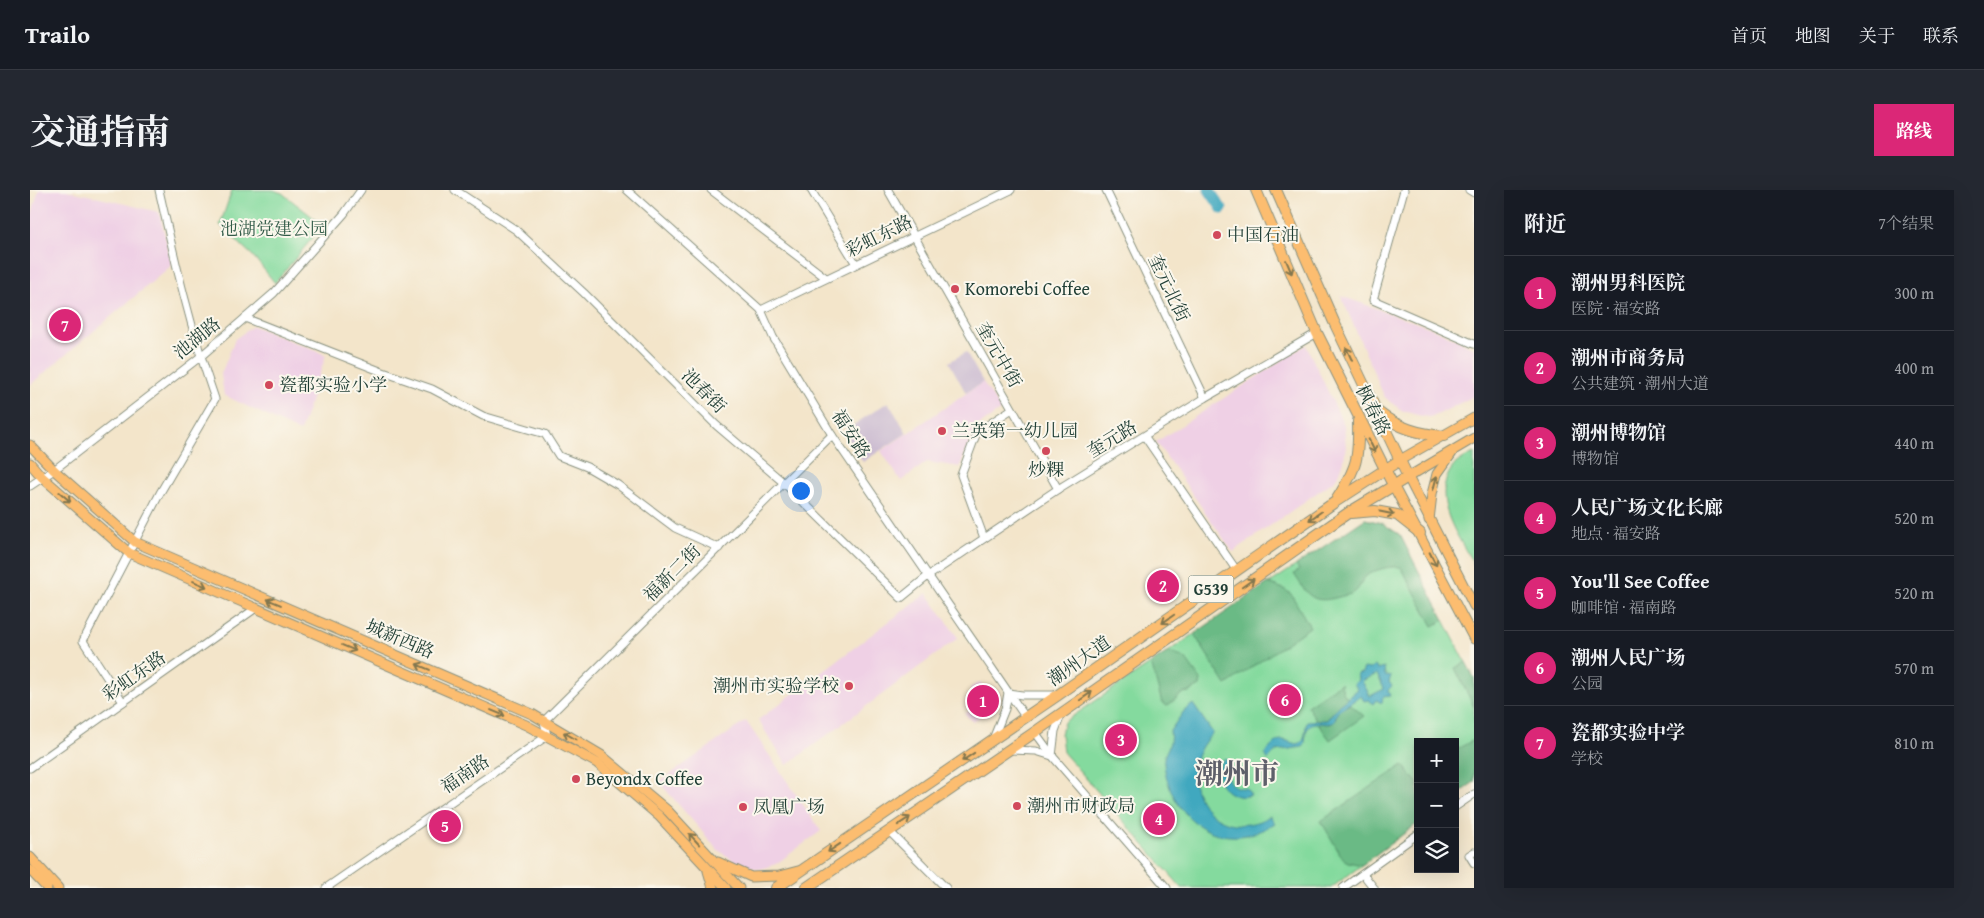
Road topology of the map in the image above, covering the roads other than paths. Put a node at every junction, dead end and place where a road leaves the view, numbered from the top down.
1 (159, 190) edge
2 (360, 190) edge
3 (455, 190) edge
4 (627, 190) edge
5 (711, 190) edge
6 (811, 190) edge
7 (888, 190) edge
8 (1011, 190) edge
9 (1106, 190) edge
10 (1256, 190) edge
11 (1276, 190) edge
12 (1404, 190) edge
13 (1469, 190) edge
14 (1474, 193) edge
15 (914, 236) junction
16 (856, 264) junction
17 (826, 278) junction
18 (761, 310) junction
19 (245, 318) junction
20 (1317, 333) junction
21 (1474, 344) edge
22 (200, 357) junction
23 (1205, 398) junction
24 (1012, 409) junction
25 (1376, 410) junction
26 (1358, 418) junction
27 (1474, 418) edge
28 (832, 435) junction
29 (1444, 436) junction
30 (1144, 437) junction
31 (1474, 438) edge
32 (30, 446) edge
33 (1454, 450) junction
34 (1400, 460) junction
35 (30, 463) edge
36 (1385, 469) junction
37 (54, 470) junction
38 (42, 477) junction
39 (1408, 477) junction
40 (784, 483) junction
41 (1393, 485) junction
42 (30, 486) edge
43 (1058, 489) junction
44 (1335, 502) junction
45 (1348, 513) junction
46 (1429, 520) junction
47 (1420, 533) junction
48 (984, 538) junction
49 (135, 542) junction
50 (719, 548) junction
51 (129, 553) junction
52 (1237, 571) junction
53 (928, 576) junction
54 (1474, 606) edge
55 (256, 608) junction
56 (1474, 639) edge
57 (1008, 693) junction
58 (1058, 695) junction
59 (123, 702) junction
60 (1065, 711) junction
61 (1026, 718) junction
62 (544, 721) junction
63 (1037, 735) junction
64 (547, 736) junction
65 (993, 740) junction
66 (1009, 750) junction
67 (1052, 756) junction
68 (30, 768) edge
69 (1474, 794) edge
70 (1459, 805) edge
71 (889, 831) junction
72 (1414, 837) edge
73 (1474, 852) edge
74 (30, 857) edge
75 (713, 860) junction
76 (1474, 863) edge
77 (707, 868) junction
78 (30, 870) edge
79 (801, 870) junction
80 (1363, 874) junction
81 (47, 888) edge
82 (58, 888) edge
83 (326, 888) edge
84 (713, 888) edge
85 (726, 888) edge
86 (739, 888) edge
87 (776, 888) edge
88 (806, 888) edge
89 (946, 888) edge
90 (1167, 888) edge
91 (1343, 888) edge
92 (1374, 888) edge

1 - 22 street
2 - 19 street, 池湖路
3 - 40 street, 池春街
4 - 18 street, 福安路
5 - 17 street
6 - 16 street
7 - 15 street, 奎元中街
8 - 15 street, 彩虹东路
9 - 23 street, 奎元北街
10 -> 20 highway, 枫春路
25 -> 11 highway, 枫春路
12 - 21 street
13 - 14 street
15 - 16 street, 彩虹东路
15 - 24 street, 奎元中街
16 - 17 street, 彩虹东路
17 - 18 street, 彩虹东路
18 - 28 street, 福安路
19 - 22 street, 池湖路
19 - 50 street
20 - 23 street, 奎元路
20 - 26 highway, 枫春路
22 - 37 street, 池湖路
22 - 49 street
23 - 30 street, 奎元路
24 - 43 street, 奎元中街
24 - 48 street
25 - 29 highway
25 - 34 highway, 枫春路
26 -> 36 highway, 枫春路
26 - 44 highway
27 - 29 main road
28 - 40 street, 福新二街
28 - 53 street, 福安路
29 - 34 main road
30 - 43 street, 奎元路
30 - 52 street
31 - 33 main road
32 - 37 main road, 城新西路
33 - 39 main road
46 -> 33 main road
34 - 36 highway, 潮州大道 / G539
34 - 39 highway, 枫春路
35 - 38 main road, 城新西路
36 - 41 highway, 枫春路
36 - 44 highway, 潮州大道 / G539
37 - 38 street, 池湖路
37 - 49 main road, 城新西路
38 - 42 street, 池湖路
38 -> 51 main road, 城新西路
39 - 41 highway, 潮州大道 / G539
39 - 46 main road, 枫春路
40 - 50 street, 福新二街
40 - 53 street, 池春街
41 - 45 highway, 潮州大道 / G539
41 - 47 main road, 枫春路
43 - 48 street, 奎元路
44 -> 52 highway, 潮州大道 / G539
45 -> 47 highway
60 -> 45 highway, 潮州大道 / G539
46 - 54 main road, 枫春路
47 -> 56 main road, 枫春路
48 - 53 street, 奎元路
49 - 51 street
62 -> 49 main road, 城新西路
50 - 62 street, 福新二街
51 -> 55 main road, 城新西路
51 - 59 street
52 -> 58 highway, 潮州大道 / G539
53 - 57 street, 福安路
55 - 59 street, 彩虹东路
55 -> 64 main road, 城新西路
57 - 58 street
57 - 61 street, 福安路
57 - 65 street
58 - 61 highway, 潮州大道 / G539
59 - 68 street, 彩虹东路
60 - 63 highway, 潮州大道 / G539
60 - 67 street
61 - 65 highway, 潮州大道 / G539
62 - 64 street
75 -> 62 main road, 城新西路
63 - 66 highway, 潮州大道 / G539
63 - 67 street
64 - 77 main road, 城新西路
64 - 83 street, 福南路
65 -> 79 highway, 潮州大道 / G539
66 - 67 street
71 -> 66 highway, 潮州大道 / G539
67 - 90 street
69 - 70 street
71 - 88 highway, 潮州大道 / G539
71 - 89 street
72 - 80 street
73 - 76 street
74 - 82 main road
75 - 79 main road
75 - 86 main road, 城新西路
77 - 84 main road
77 - 85 main road, 城新西路
78 - 81 main road
79 - 87 highway, 潮州大道 / G539
80 - 91 street
80 - 92 street

